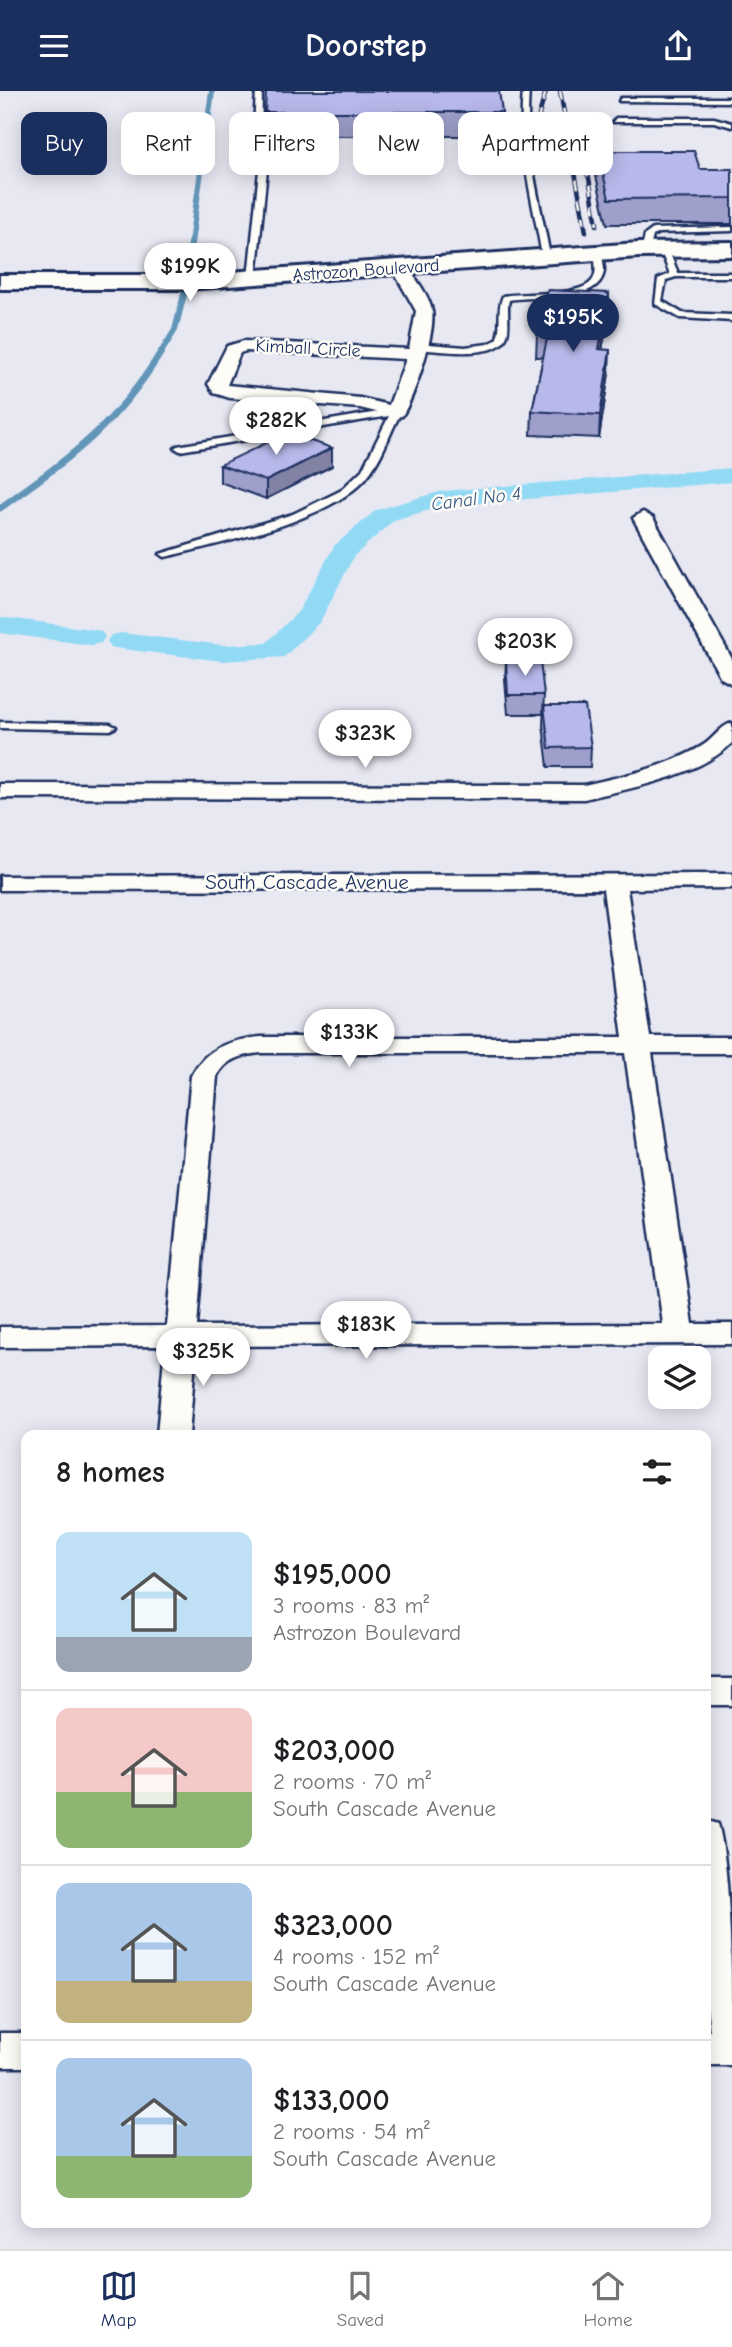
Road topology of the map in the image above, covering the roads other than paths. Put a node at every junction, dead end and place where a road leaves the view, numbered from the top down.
1 (259, 91) edge
2 (526, 91) edge
3 (621, 100) dead end
4 (732, 100) edge
5 (616, 120) dead end
6 (732, 125) edge
7 (732, 229) edge
8 (655, 249) junction
9 (732, 249) edge
10 (598, 253) junction
11 (546, 256) junction
12 (399, 267) junction
13 (675, 275) junction
14 (732, 275) edge
15 (243, 279) junction
16 (0, 282) edge
17 (732, 318) edge
18 (416, 350) junction
19 (396, 412) junction
20 (180, 448) dead end
21 (643, 518) dead end
22 (165, 554) dead end
23 (732, 678) edge
24 (0, 725) edge
25 (110, 727) dead end
26 (732, 730) edge
27 (0, 791) edge
28 (614, 881) junction
29 (732, 881) edge
30 (0, 883) edge
31 (637, 1045) junction
32 (732, 1045) edge
33 (679, 1334) junction
34 (732, 1334) edge
35 (0, 1336) edge
36 (181, 1336) junction
37 (173, 1430) edge
38 (711, 1692) edge
39 (732, 1692) edge
40 (711, 1882) edge
41 (711, 2048) edge
42 (732, 2048) edge
43 (0, 2050) edge
44 (21, 2050) edge

1 - 15 lane
2 - 11 lane
3 - 4 lane
5 - 6 lane
7 - 8 lane
8 - 9 main road, Astrozon Boulevard
8 - 10 main road, Astrozon Boulevard
8 - 13 lane
10 - 11 main road, Astrozon Boulevard
10 - 18 lane
11 - 12 main road, Astrozon Boulevard
12 - 15 main road, Astrozon Boulevard
12 - 18 street
13 - 14 lane
13 - 17 lane
15 - 16 main road, Astrozon Boulevard
18 - 19 street
18 - 19 street, Kimball Circle
19 - 20 lane
19 - 22 lane
21 - 23 street
24 - 25 lane
26 - 27 street
28 - 29 street, South Cascade Avenue
28 - 30 street, South Cascade Avenue
28 - 31 street
31 - 32 street
31 - 33 street
31 - 36 street
33 - 34 street
33 - 36 street
35 - 36 street
36 - 37 street
38 - 39 street
40 - 42 street
41 - 42 street
43 - 44 street

